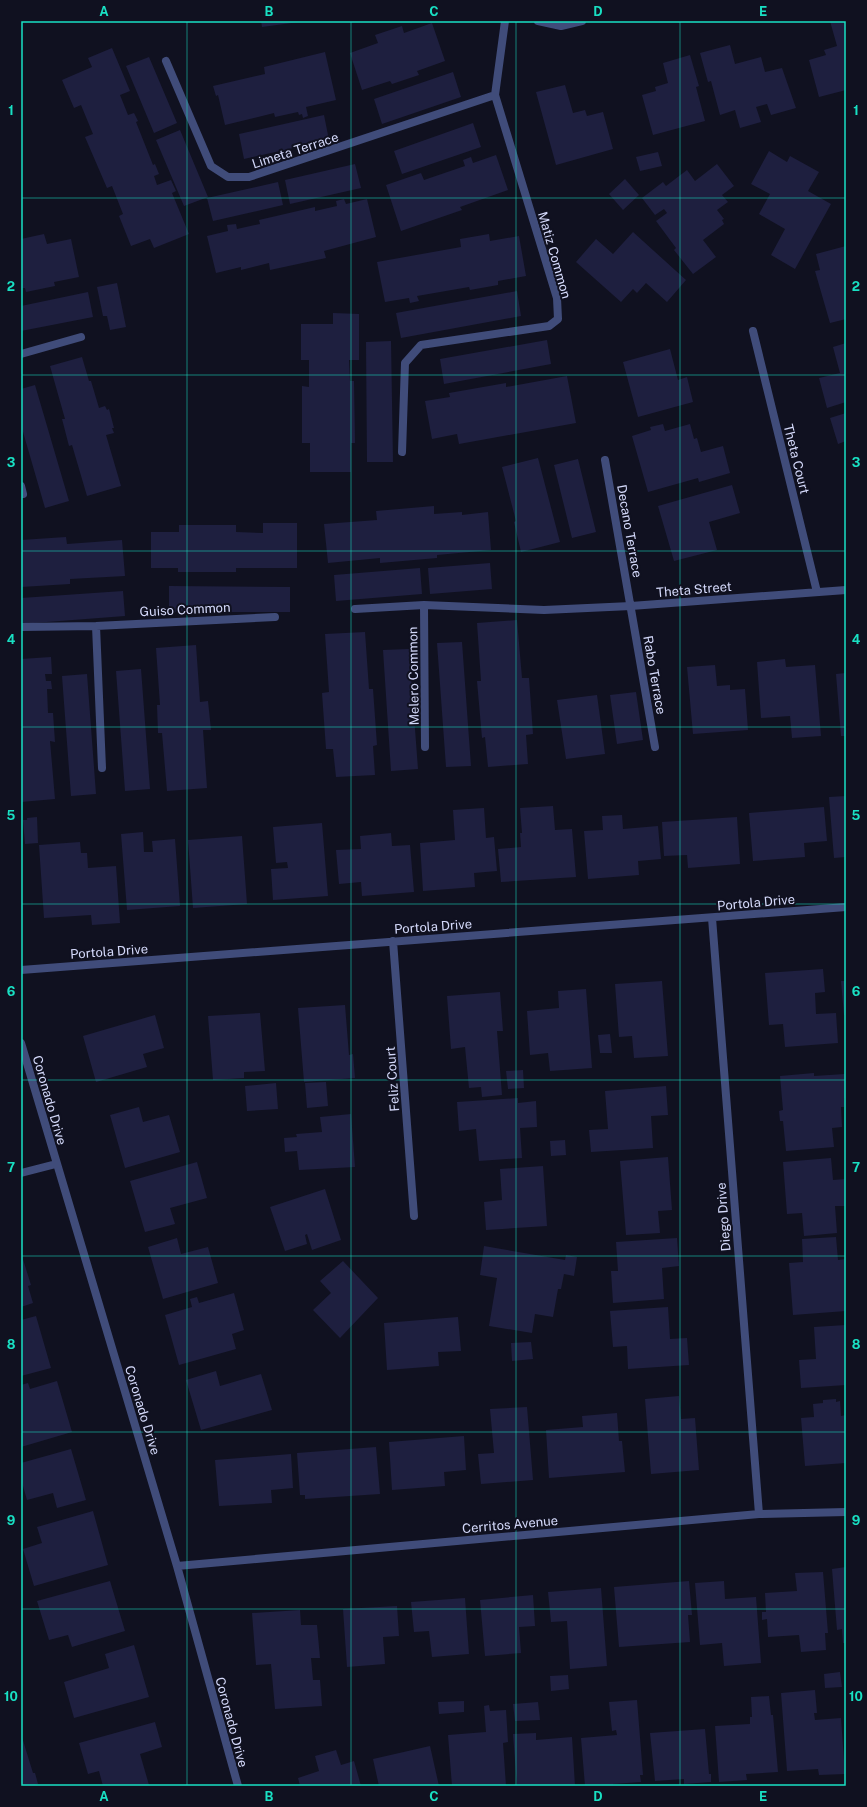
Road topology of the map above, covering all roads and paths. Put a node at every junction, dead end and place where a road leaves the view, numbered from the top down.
1 (505, 21) edge
2 (538, 21) edge
3 (582, 21) edge
4 (166, 61) dead end
5 (495, 95) junction
6 (753, 332) dead end
7 (80, 337) dead end
8 (21, 354) edge
9 (402, 452) dead end
10 (605, 460) dead end
11 (846, 590) edge
12 (817, 592) junction
13 (424, 605) junction
14 (631, 606) junction
15 (355, 609) dead end
16 (276, 617) dead end
17 (96, 626) junction
18 (21, 627) edge
19 (425, 747) dead end
20 (655, 747) dead end
21 (102, 768) dead end
22 (846, 907) edge
23 (712, 918) junction
24 (393, 941) junction
25 (21, 970) edge
26 (21, 1042) edge
27 (56, 1164) junction
28 (21, 1173) edge
29 (414, 1216) dead end
30 (846, 1512) edge
31 (759, 1514) junction
32 (177, 1566) junction
33 (238, 1786) edge

1 - 5 street, Matiz Common
2 - 3 street
4 - 5 street, Limeta Terrace
5 - 9 street, Matiz Common
6 - 12 street, Theta Court
7 - 8 street
10 - 14 street, Decano Terrace
11 - 12 street, Theta Street
12 - 14 street, Theta Street
13 - 14 street, Theta Street
13 - 15 street
13 - 19 street, Melero Common
14 - 20 street, Rabo Terrace
16 - 17 street, Guiso Common
17 - 18 street, Guiso Common
17 - 21 street
22 - 23 street, Portola Drive
23 - 24 street, Portola Drive
23 - 31 street, Diego Drive
24 - 25 street, Portola Drive
24 - 29 street, Feliz Court
26 - 27 street, Coronado Drive
27 - 28 street
27 - 32 street, Coronado Drive
30 - 31 street, Cerritos Avenue
31 - 32 street, Cerritos Avenue
32 - 33 street, Coronado Drive

